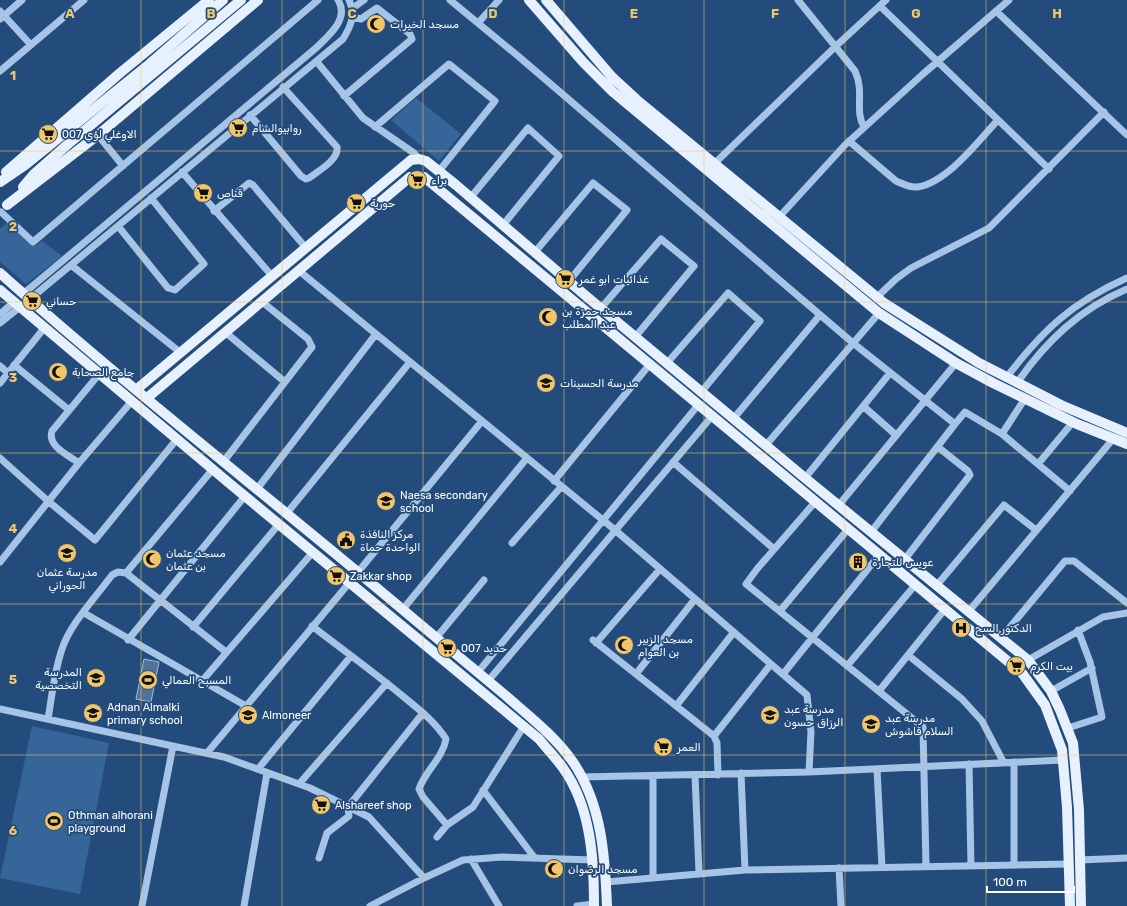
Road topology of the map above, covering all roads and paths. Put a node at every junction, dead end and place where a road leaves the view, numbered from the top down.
1 (22, 0) edge
2 (84, 0) edge
3 (207, 0) edge
4 (223, 0) edge
5 (241, 0) edge
6 (258, 0) edge
7 (318, 0) edge
8 (338, 0) edge
9 (349, 0) edge
10 (364, 0) edge
11 (450, 0) edge
12 (499, 0) edge
13 (529, 0) edge
14 (546, 0) edge
15 (798, 0) edge
16 (886, 0) edge
17 (1008, 0) edge
18 (880, 6) junction
19 (353, 8) junction
20 (996, 11) junction
21 (1, 15) edge
22 (352, 17) junction
23 (478, 23) junction
24 (31, 45) junction
25 (836, 46) junction
26 (317, 62) junction
27 (936, 62) junction
28 (0, 71) edge
29 (283, 87) junction
30 (344, 96) junction
31 (1104, 112) junction
32 (250, 115) junction
33 (998, 120) junction
34 (375, 127) junction
35 (864, 127) junction
36 (98, 135) junction
37 (1127, 135) edge
38 (849, 141) junction
39 (419, 159) junction
40 (715, 163) junction
41 (123, 166) junction
42 (1049, 169) junction
43 (439, 171) junction
44 (182, 172) junction
45 (0, 179) edge
46 (0, 182) edge
47 (471, 197) junction
48 (151, 198) junction
49 (2, 210) edge
50 (214, 211) junction
51 (780, 216) junction
52 (503, 225) junction
53 (118, 226) junction
54 (306, 248) junction
55 (535, 252) junction
56 (71, 265) junction
57 (298, 270) junction
58 (0, 273) edge
59 (272, 276) junction
60 (1127, 278) edge
61 (569, 281) junction
62 (1127, 288) edge
63 (0, 290) edge
64 (27, 296) junction
65 (877, 297) junction
66 (261, 301) junction
67 (17, 304) junction
68 (601, 308) junction
69 (879, 313) junction
70 (0, 314) edge
71 (820, 315) junction
72 (0, 323) edge
73 (45, 327) junction
74 (225, 332) junction
75 (376, 334) junction
76 (636, 336) junction
77 (853, 343) junction
78 (90, 349) junction
79 (181, 353) junction
80 (83, 359) junction
81 (410, 362) junction
82 (668, 362) junction
83 (956, 363) junction
84 (650, 364) junction
85 (0, 366) edge
86 (14, 366) junction
87 (8, 373) junction
88 (100, 373) junction
89 (890, 373) junction
90 (1006, 378) junction
91 (285, 382) junction
92 (0, 383) edge
93 (1017, 383) junction
94 (137, 389) junction
95 (702, 391) junction
96 (147, 398) junction
97 (925, 400) junction
98 (1024, 400) junction
99 (132, 401) junction
100 (699, 404) junction
101 (863, 406) junction
102 (160, 408) junction
103 (69, 410) junction
104 (713, 415) junction
105 (153, 418) junction
106 (734, 418) junction
107 (482, 421) junction
108 (1073, 422) junction
109 (955, 424) junction
110 (1127, 433) edge
111 (896, 434) junction
112 (1002, 434) junction
113 (177, 439) junction
114 (1113, 439) junction
115 (1127, 444) edge
116 (766, 445) junction
117 (938, 447) junction
118 (0, 458) edge
119 (527, 458) junction
120 (224, 461) junction
121 (673, 462) junction
122 (79, 463) junction
123 (1038, 464) junction
124 (213, 470) junction
125 (805, 478) junction
126 (554, 481) junction
127 (561, 487) junction
128 (257, 489) junction
129 (1070, 491) junction
130 (245, 496) junction
131 (48, 501) junction
132 (273, 501) junction
133 (816, 501) junction
134 (838, 506) junction
135 (265, 513) junction
136 (287, 513) junction
137 (602, 521) junction
138 (280, 524) junction
139 (849, 528) junction
140 (615, 530) junction
141 (1036, 530) junction
142 (871, 532) junction
143 (512, 543) dead end
144 (774, 549) junction
145 (313, 552) junction
146 (880, 554) junction
147 (905, 559) junction
148 (0, 562) edge
149 (660, 569) junction
150 (358, 572) junction
151 (126, 574) junction
152 (484, 580) dead end
153 (350, 582) junction
154 (916, 584) junction
155 (937, 585) junction
156 (695, 599) junction
157 (160, 601) junction
158 (1127, 603) edge
159 (403, 609) junction
160 (945, 609) junction
161 (780, 611) junction
162 (969, 611) junction
163 (1127, 612) edge
164 (84, 613) junction
165 (312, 626) junction
166 (193, 627) junction
167 (1078, 630) junction
168 (734, 632) junction
169 (814, 637) junction
170 (436, 638) junction
171 (1001, 638) junction
172 (128, 640) junction
173 (226, 652) junction
174 (908, 655) junction
175 (351, 656) junction
176 (1028, 660) junction
177 (468, 664) junction
178 (771, 664) junction
179 (847, 666) junction
180 (1092, 668) junction
181 (478, 672) junction
182 (461, 674) junction
183 (636, 674) junction
184 (783, 674) junction
185 (202, 681) junction
186 (387, 683) junction
187 (492, 684) junction
188 (1051, 691) junction
189 (879, 692) junction
190 (487, 695) junction
191 (246, 706) junction
192 (676, 706) junction
193 (0, 709) edge
194 (423, 713) junction
195 (48, 719) junction
196 (524, 726) junction
197 (1068, 728) junction
198 (714, 736) junction
199 (173, 746) junction
200 (207, 753) junction
201 (1063, 760) junction
202 (1004, 762) junction
203 (1014, 762) junction
204 (969, 764) junction
205 (923, 766) junction
206 (258, 769) junction
207 (877, 769) junction
208 (267, 772) junction
209 (809, 772) junction
210 (741, 774) junction
211 (695, 775) junction
212 (718, 775) junction
213 (653, 776) junction
214 (581, 777) junction
215 (299, 784) junction
216 (483, 790) junction
217 (348, 807) junction
218 (447, 825) junction
219 (437, 837) dead end
220 (534, 857) junction
221 (319, 858) dead end
222 (1127, 858) edge
223 (470, 859) junction
224 (593, 860) junction
225 (1080, 860) junction
226 (1068, 864) junction
227 (1014, 865) junction
228 (926, 866) junction
229 (971, 866) junction
230 (882, 867) junction
231 (839, 868) junction
232 (745, 870) junction
233 (699, 874) junction
234 (653, 877) junction
235 (424, 878) junction
236 (606, 882) junction
237 (594, 905) edge
238 (142, 906) edge
239 (244, 906) edge
240 (370, 906) edge
241 (499, 906) edge
242 (577, 906) edge
243 (607, 906) edge
244 (841, 906) edge
245 (1070, 906) edge
246 (1081, 906) edge

1 - 21 street
2 - 24 street
3 - 45 main road
4 - 46 main road
5 - 49 main road
6 - 36 main road
7 - 41 street
8 - 64 street
9 - 19 street
10 - 19 street
11 - 23 street
12 - 23 street
13 - 69 main road
14 - 40 main road
15 - 25 street
16 - 18 street
17 - 20 street
18 - 25 street
18 - 27 street
19 - 22 street
20 - 27 street
20 - 31 street
21 - 24 street
22 - 26 street
22 - 30 street
23 - 71 street
24 - 28 street
25 - 35 street
25 - 40 street
26 - 29 street
26 - 30 street
27 - 33 street
27 - 35 street
29 - 32 street
29 - 32 street
30 - 34 street
31 - 37 street
31 - 42 street
32 - 44 street
33 - 38 street
33 - 42 street
34 - 39 street
34 - 43 street
35 - 38 street
36 - 41 street
36 - 49 main road
38 - 51 street
39 - 43 main road
39 - 54 main road
40 - 51 main road
41 - 49 street
42 - 65 street
43 - 47 main road
44 - 48 street
44 - 50 street
47 - 52 main road
47 - 52 street
48 - 53 street
48 - 53 street
50 - 54 street
50 - 59 street
51 - 65 main road
52 - 55 main road
53 - 56 street
54 - 59 main road
55 - 61 main road
55 - 61 street
56 - 64 street
56 - 79 street
57 - 66 main road
57 - 75 street
57 - 84 main road
58 - 64 main road
59 - 79 main road
60 - 90 street
61 - 68 main road
62 - 93 street
63 - 67 main road
64 - 78 main road
65 - 90 main road
66 - 74 main road
66 - 91 street
67 - 70 street
67 - 72 street
67 - 73 main road
68 - 76 main road
68 - 76 street
69 - 77 street
69 - 83 main road
71 - 77 street
71 - 106 street
73 - 80 main road
73 - 86 street
74 - 91 street
74 - 96 main road
75 - 81 street
75 - 128 street
76 - 82 main road
77 - 89 street
77 - 116 street
78 - 80 main road
78 - 94 main road
79 - 94 main road
80 - 88 main road
81 - 107 street
81 - 136 street
82 - 95 main road
82 - 95 street
83 - 97 street
83 - 98 main road
84 - 100 main road
84 - 126 street
85 - 87 street
86 - 87 street
86 - 103 street
87 - 92 street
88 - 99 main road
88 - 103 street
89 - 97 street
89 - 101 street
90 - 93 main road
91 - 120 street
93 - 110 main road
94 - 96 main road
95 - 106 main road
96 - 102 main road
97 - 109 street
97 - 111 street
98 - 108 main road
98 - 112 street
99 - 105 main road
99 - 122 street
100 - 104 main road
100 - 137 street
101 - 111 street
101 - 125 street
102 - 105 main road
102 - 120 main road
103 - 122 street
104 - 121 street
104 - 133 main road
105 - 113 main road
106 - 116 main road
107 - 119 street
107 - 150 street
108 - 114 main road
108 - 123 street
109 - 112 street
109 - 117 street
111 - 134 street
112 - 123 street
113 - 124 main road
113 - 131 street
114 - 115 main road
114 - 129 street
116 - 125 main road
117 - 142 street
117 - 147 street
118 - 131 street
119 - 126 street
119 - 159 street
120 - 128 main road
121 - 140 street
121 - 144 street
122 - 131 street
123 - 129 street
124 - 130 main road
124 - 151 street
125 - 134 main road
126 - 127 street
127 - 137 street
127 - 143 street
128 - 132 main road
129 - 141 street
130 - 135 main road
130 - 157 street
131 - 148 street
132 - 135 main road
132 - 136 main road
133 - 139 main road
133 - 144 street
134 - 142 main road
135 - 138 main road
136 - 150 main road
137 - 140 street
137 - 181 street
138 - 145 main road
138 - 166 street
139 - 146 main road
139 - 161 street
140 - 149 street
140 - 187 street
141 - 155 street
141 - 162 street
142 - 147 main road
144 - 161 street
145 - 153 main road
145 - 173 street
146 - 154 main road
146 - 169 street
147 - 155 main road
149 - 156 street
149 - 183 street
150 - 159 main road
151 - 157 street
151 - 164 street
152 - 170 street
153 - 165 street
153 - 182 main road
154 - 160 main road
154 - 179 street
155 - 162 main road
156 - 168 street
156 - 183 street
157 - 166 street
157 - 172 street
158 - 171 street
159 - 170 main road
160 - 174 street
160 - 201 main road
161 - 169 street
162 - 171 main road
163 - 167 street
164 - 172 street
164 - 195 street
165 - 175 street
165 - 191 street
166 - 173 street
167 - 176 street
167 - 180 street
168 - 178 street
168 - 192 street
169 - 179 street
169 - 184 street
170 - 177 main road
171 - 176 main road
172 - 185 street
173 - 185 street
174 - 189 street
174 - 202 street
175 - 186 street
175 - 206 street
176 - 188 main road
177 - 181 main road
177 - 182 main road
178 - 184 street
178 - 198 street
179 - 189 street
180 - 188 street
180 - 197 street
181 - 187 main road
182 - 190 main road
183 - 192 street
184 - 209 street
185 - 191 street
186 - 194 street
186 - 215 street
187 - 190 main road
187 - 214 main road
188 - 197 main road
189 - 205 street
190 - 196 main road
191 - 200 street
192 - 198 street
193 - 195 street
194 - 217 street
194 - 218 street
195 - 199 street
196 - 216 street
196 - 224 main road
197 - 225 main road
198 - 212 street
199 - 200 street
199 - 238 street
200 - 206 street
201 - 203 street
201 - 226 main road
202 - 203 street
202 - 204 street
203 - 227 street
204 - 205 street
204 - 229 street
205 - 207 street
205 - 228 street
206 - 208 street
207 - 209 street
207 - 230 street
208 - 215 street
208 - 239 street
209 - 210 street
210 - 212 street
210 - 232 street
211 - 212 street
211 - 213 street
211 - 233 street
213 - 214 street
213 - 234 street
214 - 236 main road
215 - 217 street
216 - 218 street
216 - 220 street
217 - 221 street
217 - 235 street
218 - 219 street
220 - 223 street
220 - 224 street
222 - 225 street
223 - 235 street
223 - 241 street
224 - 237 main road
225 - 246 main road
226 - 227 street
226 - 245 main road
227 - 229 street
228 - 229 street
228 - 230 street
230 - 231 street
231 - 232 street
231 - 244 street
232 - 233 street
233 - 234 street
234 - 236 street
235 - 240 street
236 - 243 main road
237 - 242 street

